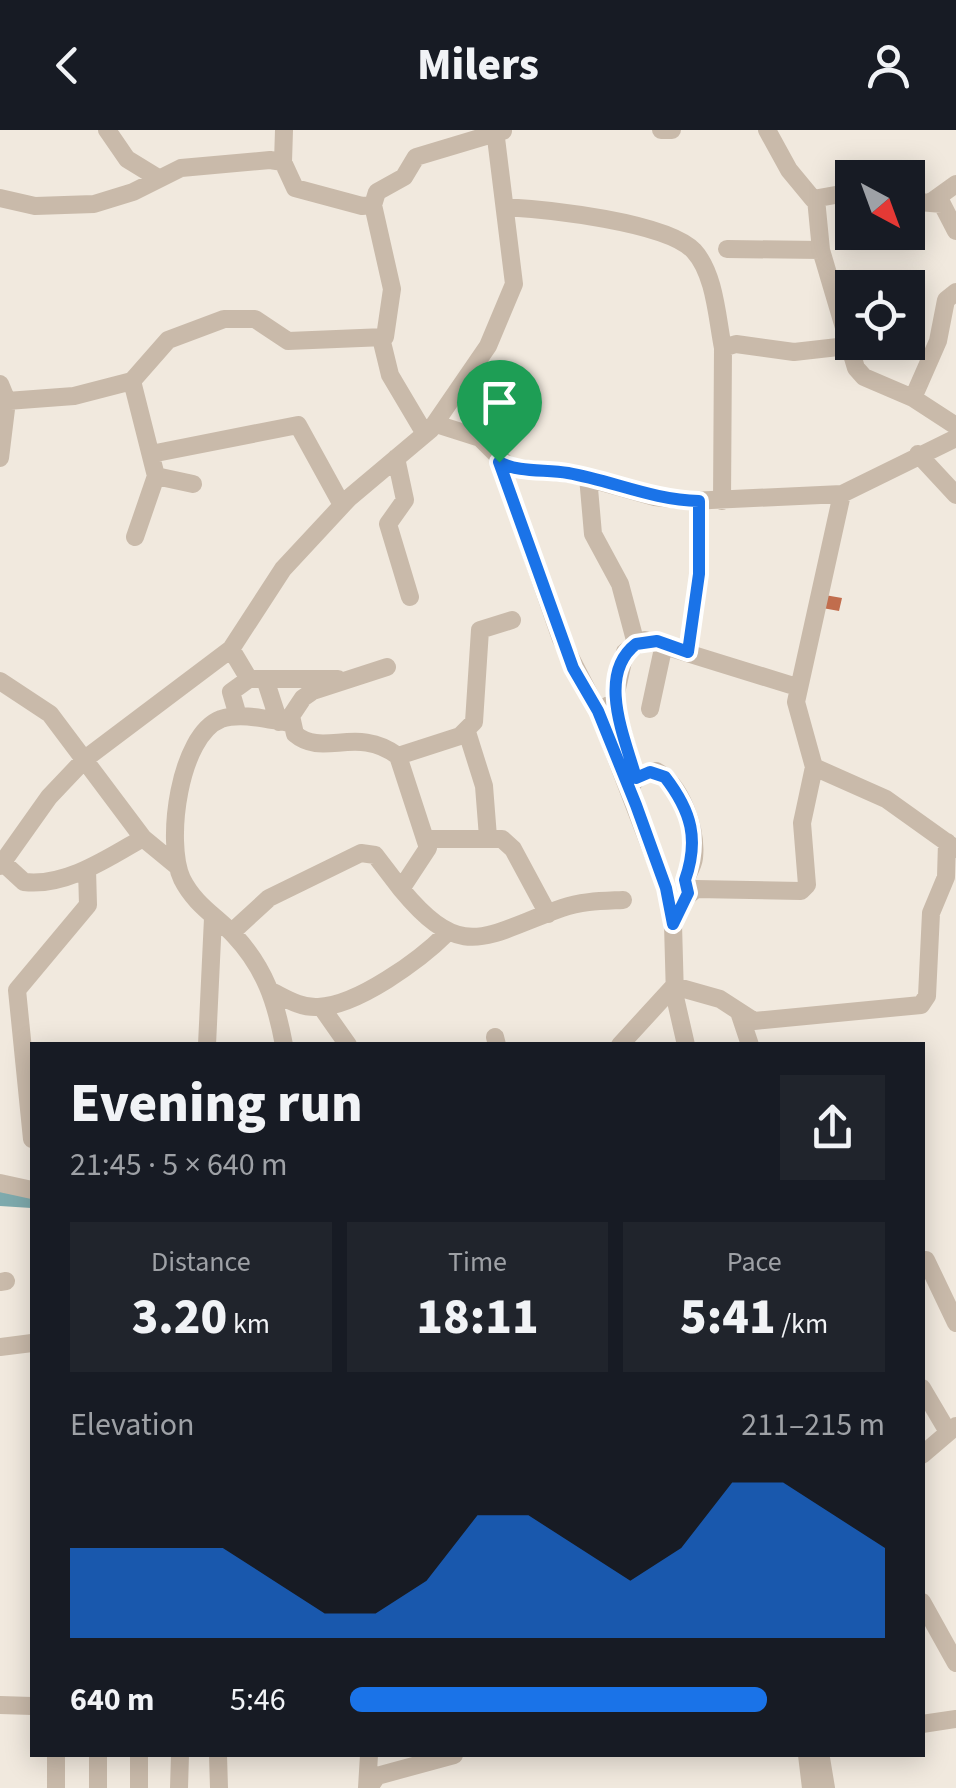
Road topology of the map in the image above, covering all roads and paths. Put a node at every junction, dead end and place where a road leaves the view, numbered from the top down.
1 (107, 130) edge
2 (284, 130) edge
3 (661, 130) edge
4 (672, 130) edge
5 (767, 130) edge
6 (498, 131) edge
7 (283, 162) junction
8 (158, 178) junction
9 (956, 184) edge
10 (835, 195) edge
11 (0, 198) edge
12 (816, 199) junction
13 (925, 202) edge
14 (931, 202) junction
15 (373, 205) junction
16 (506, 207) junction
17 (956, 230) edge
18 (727, 248) dead end
19 (821, 250) junction
20 (956, 292) edge
21 (835, 302) edge
22 (382, 338) junction
23 (835, 347) edge
24 (723, 348) junction
25 (855, 360) edge
26 (132, 381) junction
27 (3, 392) edge
28 (914, 398) junction
29 (956, 426) edge
30 (430, 429) junction
31 (956, 438) edge
32 (151, 454) junction
33 (918, 454) junction
34 (0, 458) edge
35 (396, 458) junction
36 (499, 462) junction
37 (156, 476) junction
38 (588, 478) junction
39 (193, 484) dead end
40 (842, 494) junction
41 (956, 496) edge
42 (699, 501) junction
43 (722, 501) junction
44 (342, 505) junction
45 (135, 537) dead end
46 (410, 597) dead end
47 (512, 620) dead end
48 (636, 644) junction
49 (664, 644) junction
50 (232, 649) junction
51 (688, 652) junction
52 (386, 667) dead end
53 (257, 679) junction
54 (0, 681) edge
55 (319, 684) junction
56 (797, 687) junction
57 (606, 707) junction
58 (650, 710) dead end
59 (238, 716) junction
60 (284, 722) junction
61 (467, 732) junction
62 (398, 756) junction
63 (85, 759) junction
64 (814, 767) junction
65 (632, 783) junction
66 (488, 837) junction
67 (143, 838) junction
68 (427, 838) junction
69 (952, 846) edge
70 (1, 863) edge
71 (177, 866) junction
72 (87, 869) junction
73 (401, 889) junction
74 (688, 893) junction
75 (624, 900) dead end
76 (548, 914) junction
77 (213, 918) junction
78 (673, 924) junction
79 (232, 932) junction
80 (447, 933) junction
81 (674, 986) junction
82 (273, 992) junction
83 (8, 993) edge
84 (322, 1008) junction
85 (740, 1015) junction
86 (207, 1042) edge
87 (283, 1042) edge
88 (346, 1042) edge
89 (623, 1042) edge
90 (685, 1042) edge
91 (749, 1042) edge
92 (30, 1102) edge
93 (0, 1183) edge
94 (30, 1190) edge
95 (926, 1260) dead end
96 (956, 1323) edge
97 (30, 1343) edge
98 (0, 1347) edge
99 (925, 1392) edge
100 (952, 1429) edge
101 (925, 1452) edge
102 (925, 1607) edge
103 (955, 1658) edge
104 (0, 1705) edge
105 (30, 1706) edge
106 (956, 1718) edge
107 (925, 1723) edge
108 (56, 1757) edge
109 (98, 1757) edge
110 (139, 1757) edge
111 (180, 1757) edge
112 (218, 1757) edge
113 (369, 1757) edge
114 (447, 1757) edge
115 (808, 1757) edge
116 (818, 1757) edge
117 (56, 1788) edge
118 (98, 1788) edge
119 (139, 1788) edge
120 (180, 1788) edge
121 (218, 1788) edge
122 (368, 1788) edge
123 (812, 1788) edge
124 (826, 1788) edge

1 - 8 street
2 - 7 street
3 - 4 street
5 - 12 street
6 - 15 street
6 - 16 street
7 - 8 street
7 - 15 street
8 - 11 street
9 - 14 street
10 - 12 street
12 - 19 street
13 - 14 street
14 - 17 street
15 - 22 street
16 - 24 street
16 - 30 street
18 - 19 street
19 - 21 street
20 - 28 street
22 - 26 street
22 - 30 street
23 - 24 street
24 - 43 street
25 - 28 street
26 - 27 street
26 - 32 street
27 - 34 street
28 - 29 street
30 - 35 street
30 - 36 street
31 - 33 street
32 - 37 street
32 - 44 street
33 - 40 street
33 - 41 street
35 - 44 street
35 - 46 street
36 - 38 street
36 - 57 street
37 - 39 street
37 - 45 street
38 - 42 street
38 - 48 street
40 - 43 street
40 - 56 street
42 - 43 street
42 - 51 street
44 - 50 street
47 - 61 street
48 - 49 street
48 - 57 street
49 - 51 street
49 - 58 street
50 - 53 street
50 - 63 street
51 - 56 street
52 - 55 street
53 - 55 street
53 - 59 street
53 - 60 street
54 - 63 street
55 - 60 street
56 - 64 street
57 - 65 street
59 - 60 street
59 - 71 street
60 - 62 street
61 - 62 street
61 - 66 street
62 - 68 street
63 - 67 street
63 - 70 street
64 - 69 street
64 - 74 street
65 - 74 street
65 - 78 street
66 - 68 street
66 - 76 street
67 - 71 street
67 - 72 street
68 - 73 street
69 - 85 street
70 - 72 street
71 - 77 street
72 - 83 street
73 - 79 street
73 - 80 street
74 - 78 street
75 - 76 street
76 - 80 street
77 - 79 street
77 - 86 street
78 - 81 street
79 - 82 street
80 - 84 street
81 - 85 street
81 - 89 street
81 - 90 street
82 - 84 street
82 - 87 street
83 - 92 street
84 - 88 street
85 - 91 street
93 - 94 street
95 - 96 street
97 - 98 street
99 - 100 street
100 - 101 street
102 - 103 street
104 - 105 street
106 - 107 street
108 - 117 street
109 - 118 street
110 - 119 street
111 - 120 street
112 - 121 street
113 - 122 street
114 - 122 street
115 - 123 street
116 - 124 street

